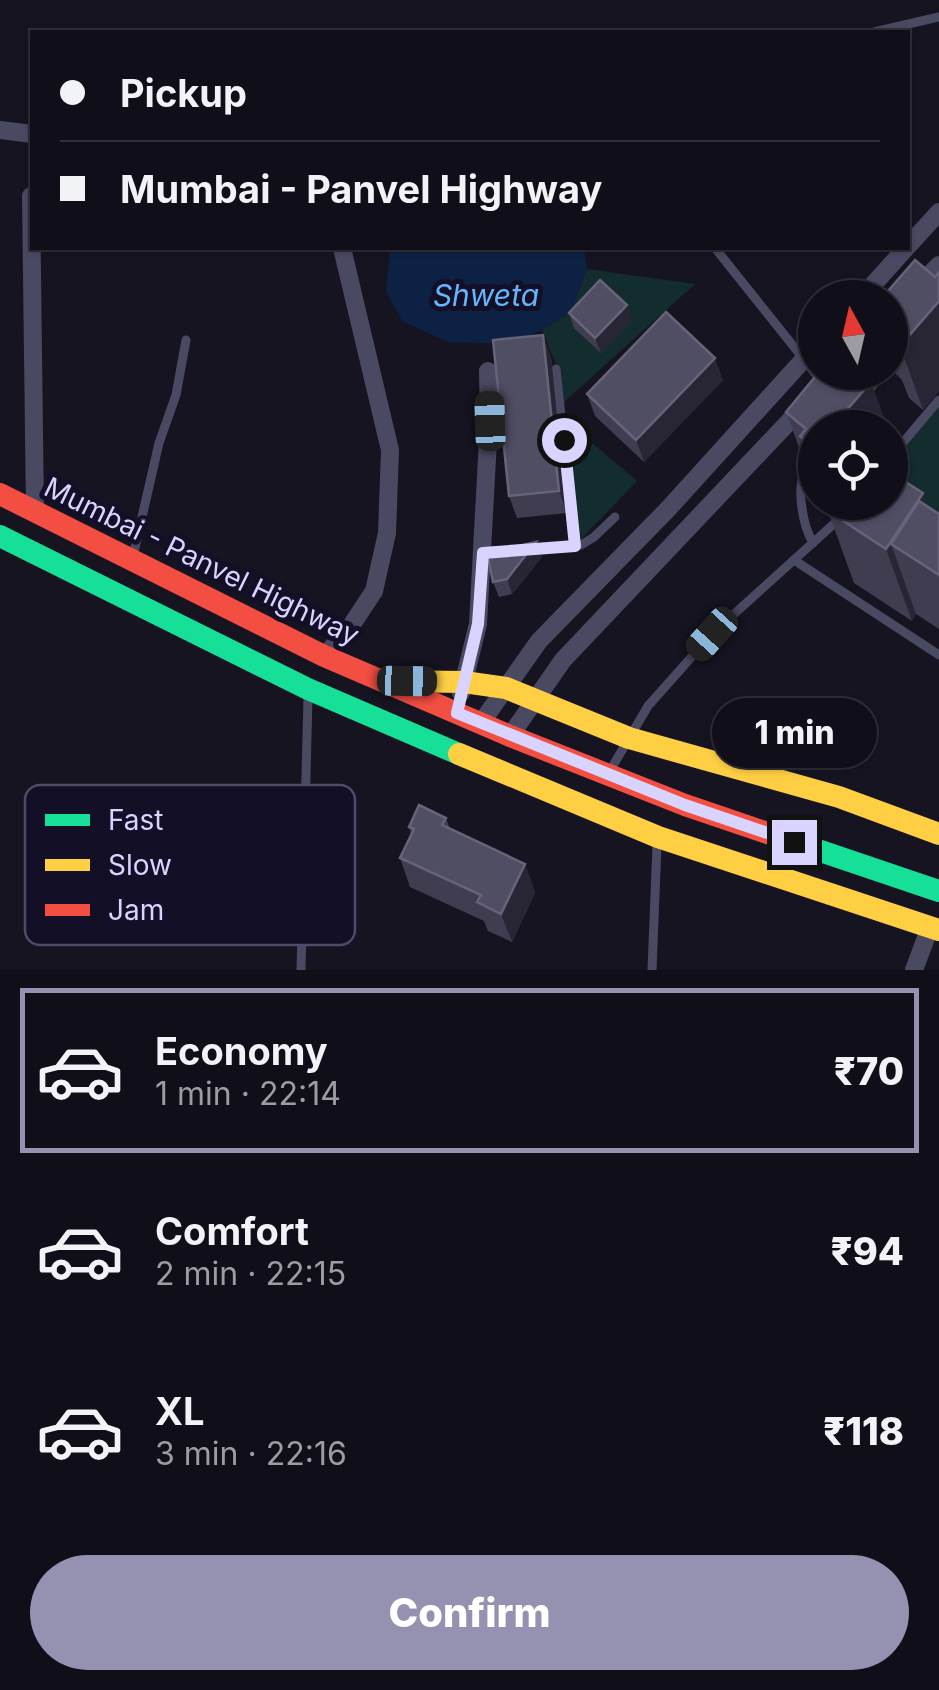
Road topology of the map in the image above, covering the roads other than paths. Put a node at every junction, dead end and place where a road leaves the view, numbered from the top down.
1 (939, 17) edge
2 (883, 30) edge
3 (0, 130) edge
4 (30, 134) edge
5 (939, 212) edge
6 (910, 244) edge
7 (32, 250) edge
8 (342, 250) edge
9 (717, 250) edge
10 (904, 250) edge
11 (939, 264) edge
12 (877, 280) edge
13 (908, 297) edge
14 (186, 340) dead end
15 (798, 342) edge
16 (798, 366) edge
17 (556, 369) dead end
18 (488, 371) dead end
19 (821, 390) edge
20 (869, 390) edge
21 (861, 400) edge
22 (939, 400) edge
23 (908, 437) edge
24 (0, 494) edge
25 (34, 512) junction
26 (615, 517) dead end
27 (803, 520) edge
28 (838, 520) edge
29 (0, 536) edge
30 (813, 543) junction
31 (575, 546) junction
32 (518, 550) edge
33 (132, 560) junction
34 (794, 560) junction
35 (939, 655) edge
36 (324, 656) junction
37 (378, 680) junction
38 (464, 682) junction
39 (506, 688) junction
40 (308, 689) junction
41 (535, 700) junction
42 (457, 713) junction
43 (481, 724) junction
44 (510, 736) junction
45 (629, 738) junction
46 (608, 775) junction
47 (306, 785) edge
48 (939, 834) edge
49 (658, 837) junction
50 (939, 891) edge
51 (934, 929) edge
52 (302, 945) edge
53 (301, 970) edge
54 (652, 970) edge
55 (914, 970) edge

1 - 2 lane
3 - 4 street
5 - 6 street
7 - 25 street
8 - 36 street
9 - 15 lane
10 - 12 street
11 - 13 street
14 - 33 lane
16 - 39 street
17 - 31 lane
18 - 38 street
19 - 41 street
20 - 21 lane
22 - 23 lane
24 - 25 main road, Mumbai - Panvel Highway
25 - 33 main road, Mumbai - Panvel Highway
26 - 31 lane
27 - 30 lane
28 - 30 lane
29 - 40 main road
30 - 34 lane
31 - 32 lane
33 - 36 main road, Mumbai - Panvel Highway
34 - 35 lane
34 - 45 lane
36 - 37 main road, Mumbai - Panvel Highway
36 - 40 main road
37 - 38 main road
37 - 42 main road, Mumbai - Panvel Highway
38 - 39 main road
38 - 42 street
39 - 41 main road
39 - 43 street
40 - 47 lane
40 - 49 main road
41 - 44 street
41 - 45 main road
42 - 43 main road, Mumbai - Panvel Highway
43 - 44 main road, Mumbai - Panvel Highway
44 - 46 main road, Mumbai - Panvel Highway
45 - 46 lane
45 - 48 main road
46 - 50 main road, Mumbai - Panvel Highway
49 - 51 main road
49 - 54 lane
51 - 55 street
52 - 53 lane

